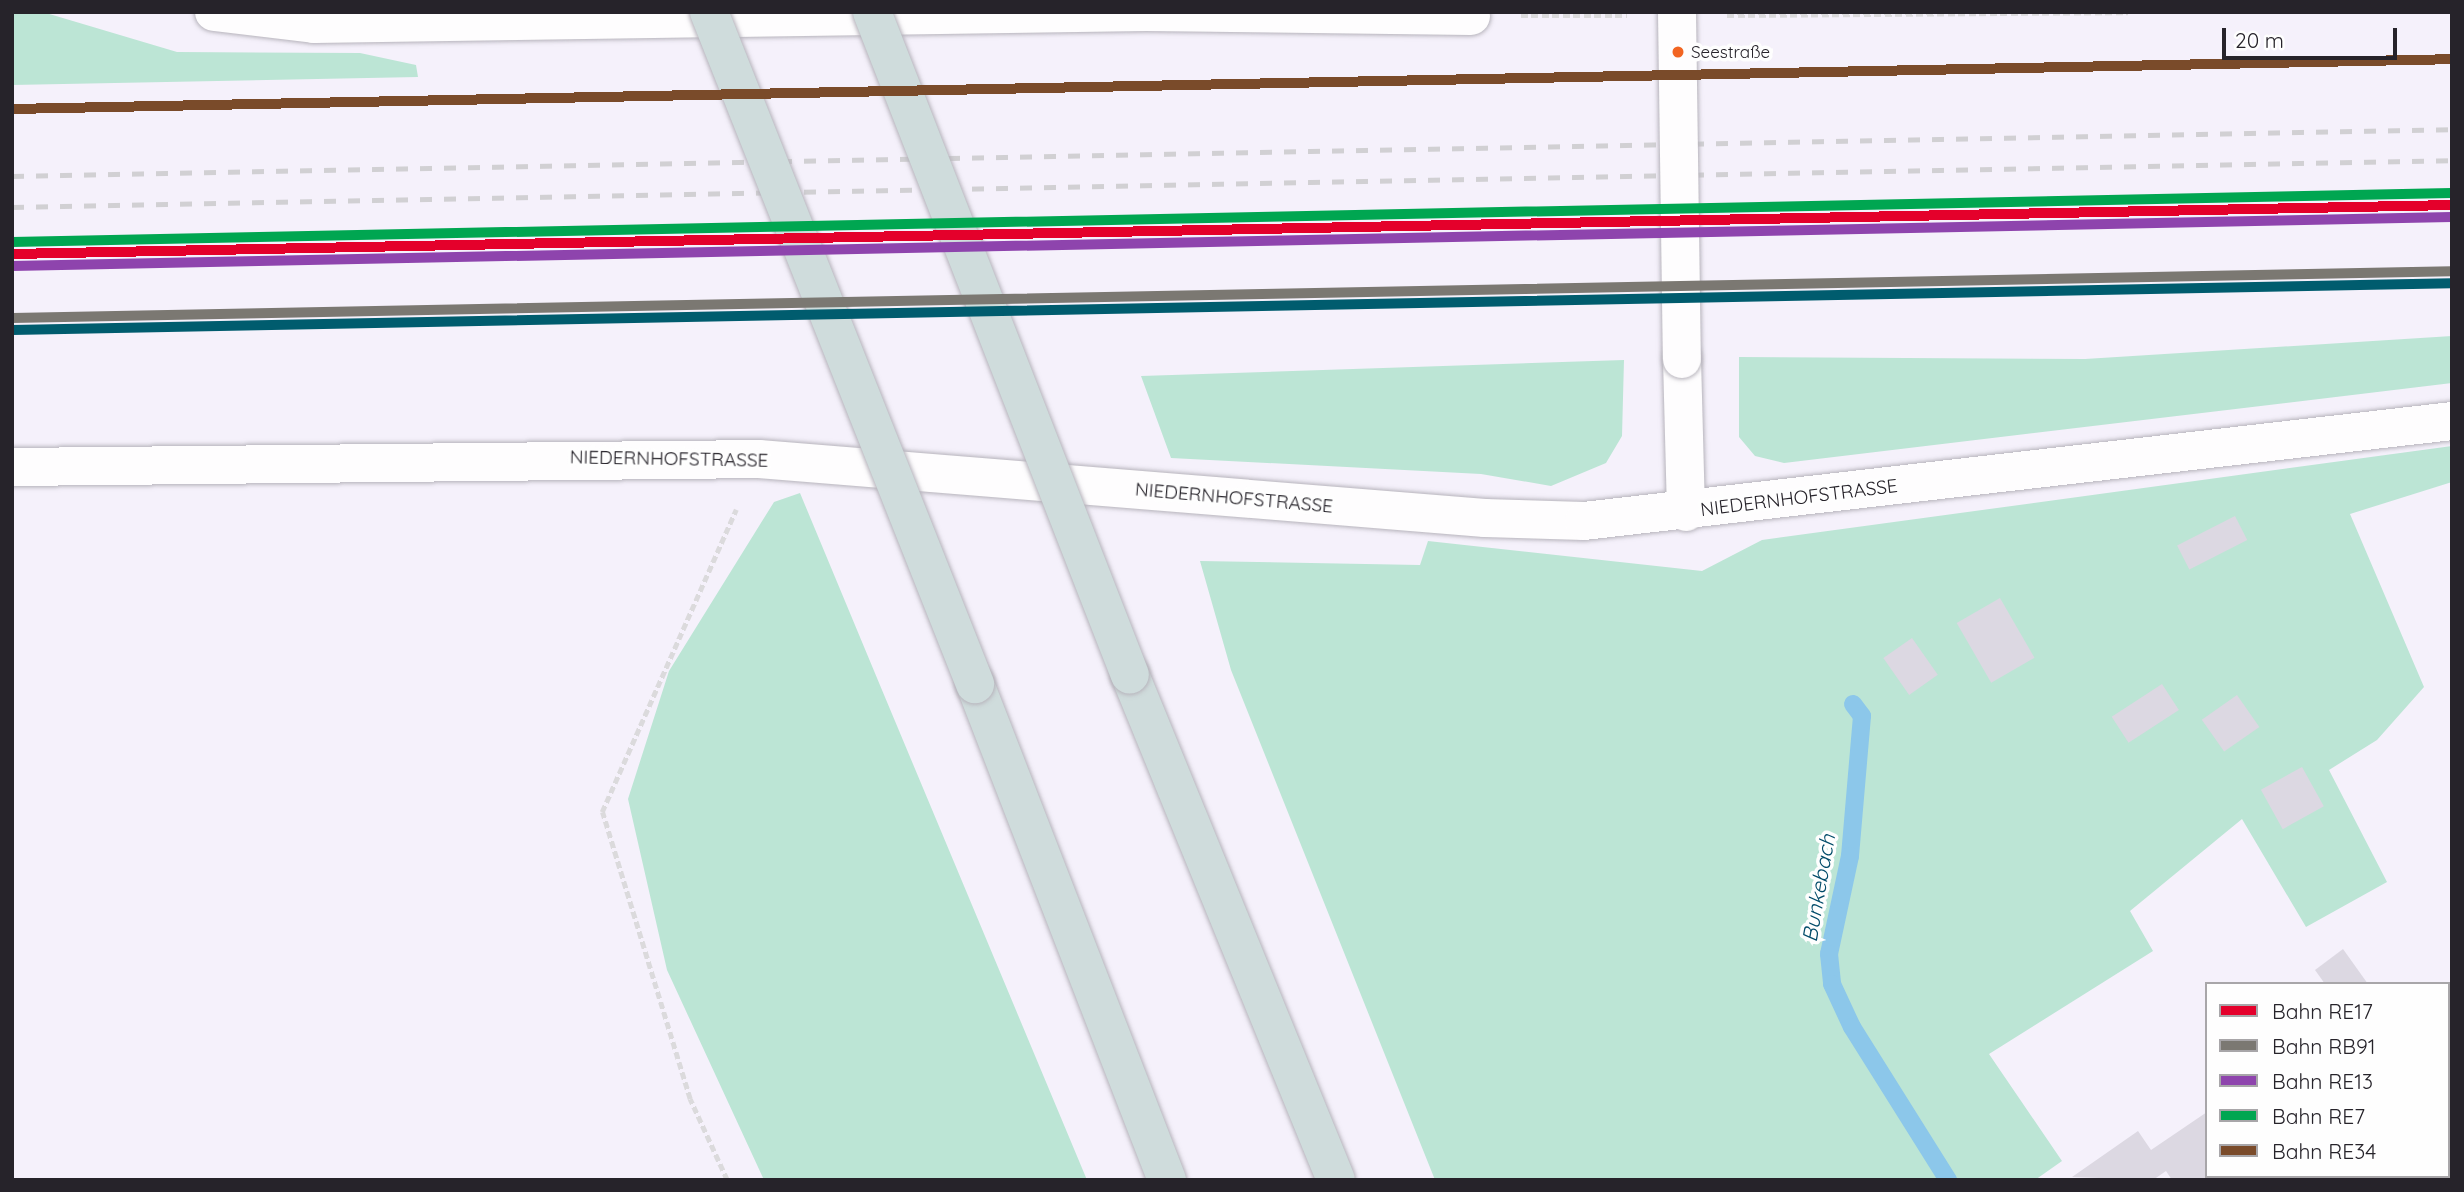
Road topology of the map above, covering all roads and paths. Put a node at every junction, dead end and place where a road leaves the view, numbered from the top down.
1 (214, 12) edge
2 (709, 12) edge
3 (872, 12) edge
4 (1677, 12) edge
5 (2128, 12) edge
6 (1718, 15) dead end
7 (1471, 16) joint
8 (1636, 16) dead end
9 (2452, 421) edge
10 (759, 459) junction
11 (12, 467) edge
12 (1686, 512) junction
13 (2354, 1178) edge
14 (727, 1180) edge
15 (1167, 1180) edge
16 (1336, 1180) edge
17 (2333, 1180) edge

1 - 7 street
2 - 15 highway, bridge
3 - 16 highway, bridge
4 - 12 street, bridge
5 - 6 path
7 - 8 path
9 - 12 street, NIEDERNHOFSTRASSE
10 - 11 street, NIEDERNHOFSTRASSE
10 - 12 street, NIEDERNHOFSTRASSE
10 - 14 path
13 - 17 street

